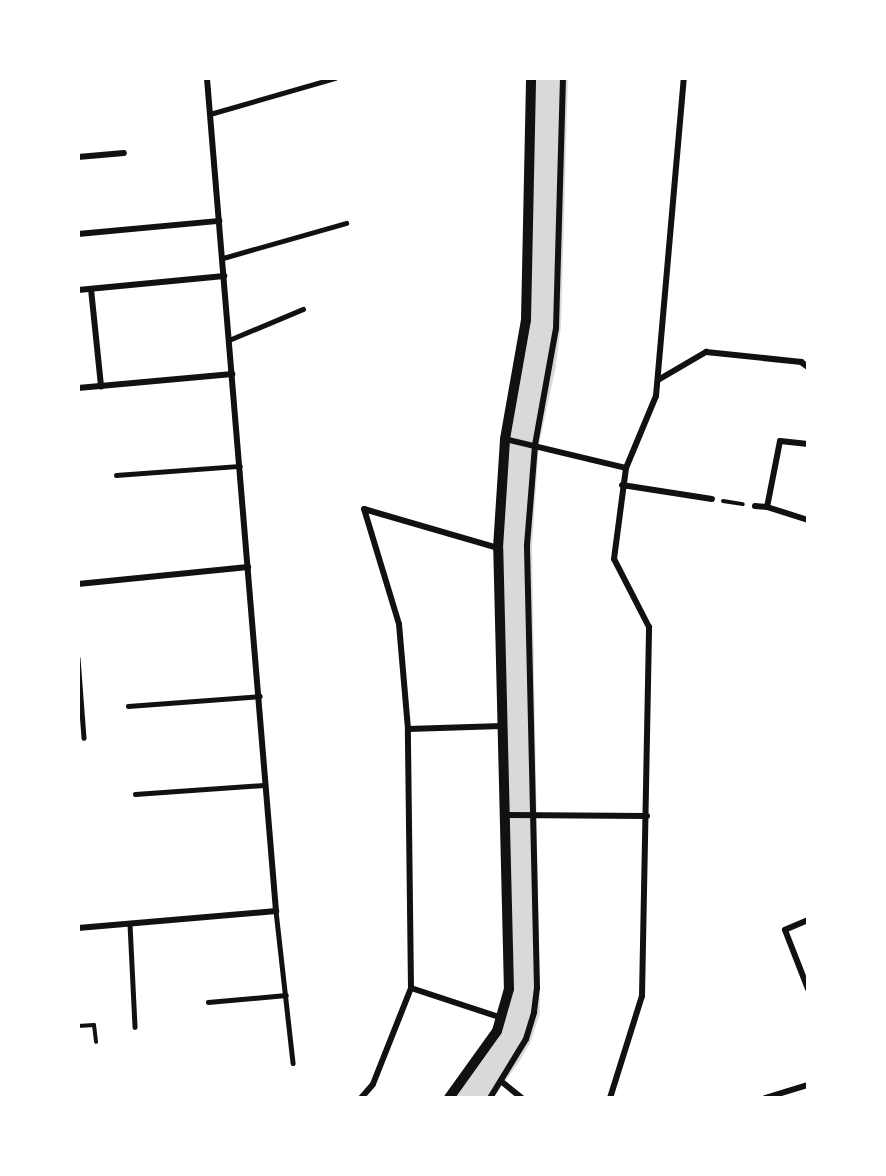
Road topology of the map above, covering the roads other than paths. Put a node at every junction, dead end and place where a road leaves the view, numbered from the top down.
1 (207, 78) edge
2 (335, 78) edge
3 (531, 78) edge
4 (563, 78) edge
5 (684, 78) edge
6 (210, 114) junction
7 (124, 153) dead end
8 (78, 157) edge
9 (219, 221) junction
10 (346, 223) dead end
11 (78, 234) edge
12 (222, 258) junction
13 (224, 276) junction
14 (91, 289) junction
15 (78, 290) edge
16 (303, 309) dead end
17 (229, 340) junction
18 (808, 367) edge
19 (232, 374) junction
20 (658, 380) junction
21 (101, 386) junction
22 (78, 388) edge
23 (510, 440) junction
24 (808, 444) edge
25 (535, 445) junction
26 (240, 466) junction
27 (626, 468) junction
28 (116, 475) dead end
29 (622, 485) junction
30 (712, 499) road end
31 (755, 506) road end
32 (767, 507) junction
33 (808, 520) edge
34 (498, 548) junction
35 (248, 567) junction
36 (78, 584) edge
37 (78, 658) edge
38 (260, 696) junction
39 (128, 706) dead end
40 (502, 726) junction
41 (408, 729) junction
42 (84, 738) dead end
43 (264, 785) junction
44 (135, 794) dead end
45 (508, 815) junction
46 (647, 816) junction
47 (534, 817) junction
48 (276, 911) junction
49 (808, 921) edge
50 (130, 924) junction
51 (78, 928) edge
52 (411, 988) junction
53 (808, 989) edge
54 (286, 995) junction
55 (208, 1002) dead end
56 (502, 1018) junction
57 (135, 1027) dead end
58 (293, 1063) dead end
59 (502, 1082) junction
60 (808, 1085) edge
61 (361, 1098) edge
62 (449, 1098) edge
63 (490, 1098) edge
64 (522, 1098) edge
65 (610, 1098) edge
66 (765, 1098) edge

1 - 6 street
2 - 6 lane
3 - 23 street
4 - 25 street
5 - 20 street
6 - 9 street
7 - 8 street
9 - 11 street
9 - 12 street
10 - 12 lane
12 - 13 street
13 - 14 street
13 - 17 street
14 - 15 street
14 - 21 street
16 - 17 lane
17 - 19 street
18 - 20 street
19 - 21 street
19 - 26 street
20 - 27 street
21 - 22 street
23 - 25 street
23 - 34 street
24 - 32 street
25 - 27 street
25 - 47 street
26 - 28 lane
26 - 35 street
27 - 29 street
29 - 30 street
29 - 46 street
31 - 32 street
32 - 33 street
34 - 40 street
34 - 41 street
35 - 36 street
35 - 38 street
37 - 42 lane
38 - 39 lane
38 - 43 street
40 - 41 street
40 - 45 street
41 - 52 street
43 - 44 lane
43 - 48 street
45 - 47 street
45 - 56 street
46 - 47 street
46 - 65 street
47 - 59 street
48 - 50 street
48 - 54 lane
49 - 53 street
50 - 51 street
50 - 57 lane
52 - 56 street
52 - 61 street
54 - 55 lane
54 - 58 lane
56 - 62 street
59 - 63 street
59 - 64 street
60 - 66 street

